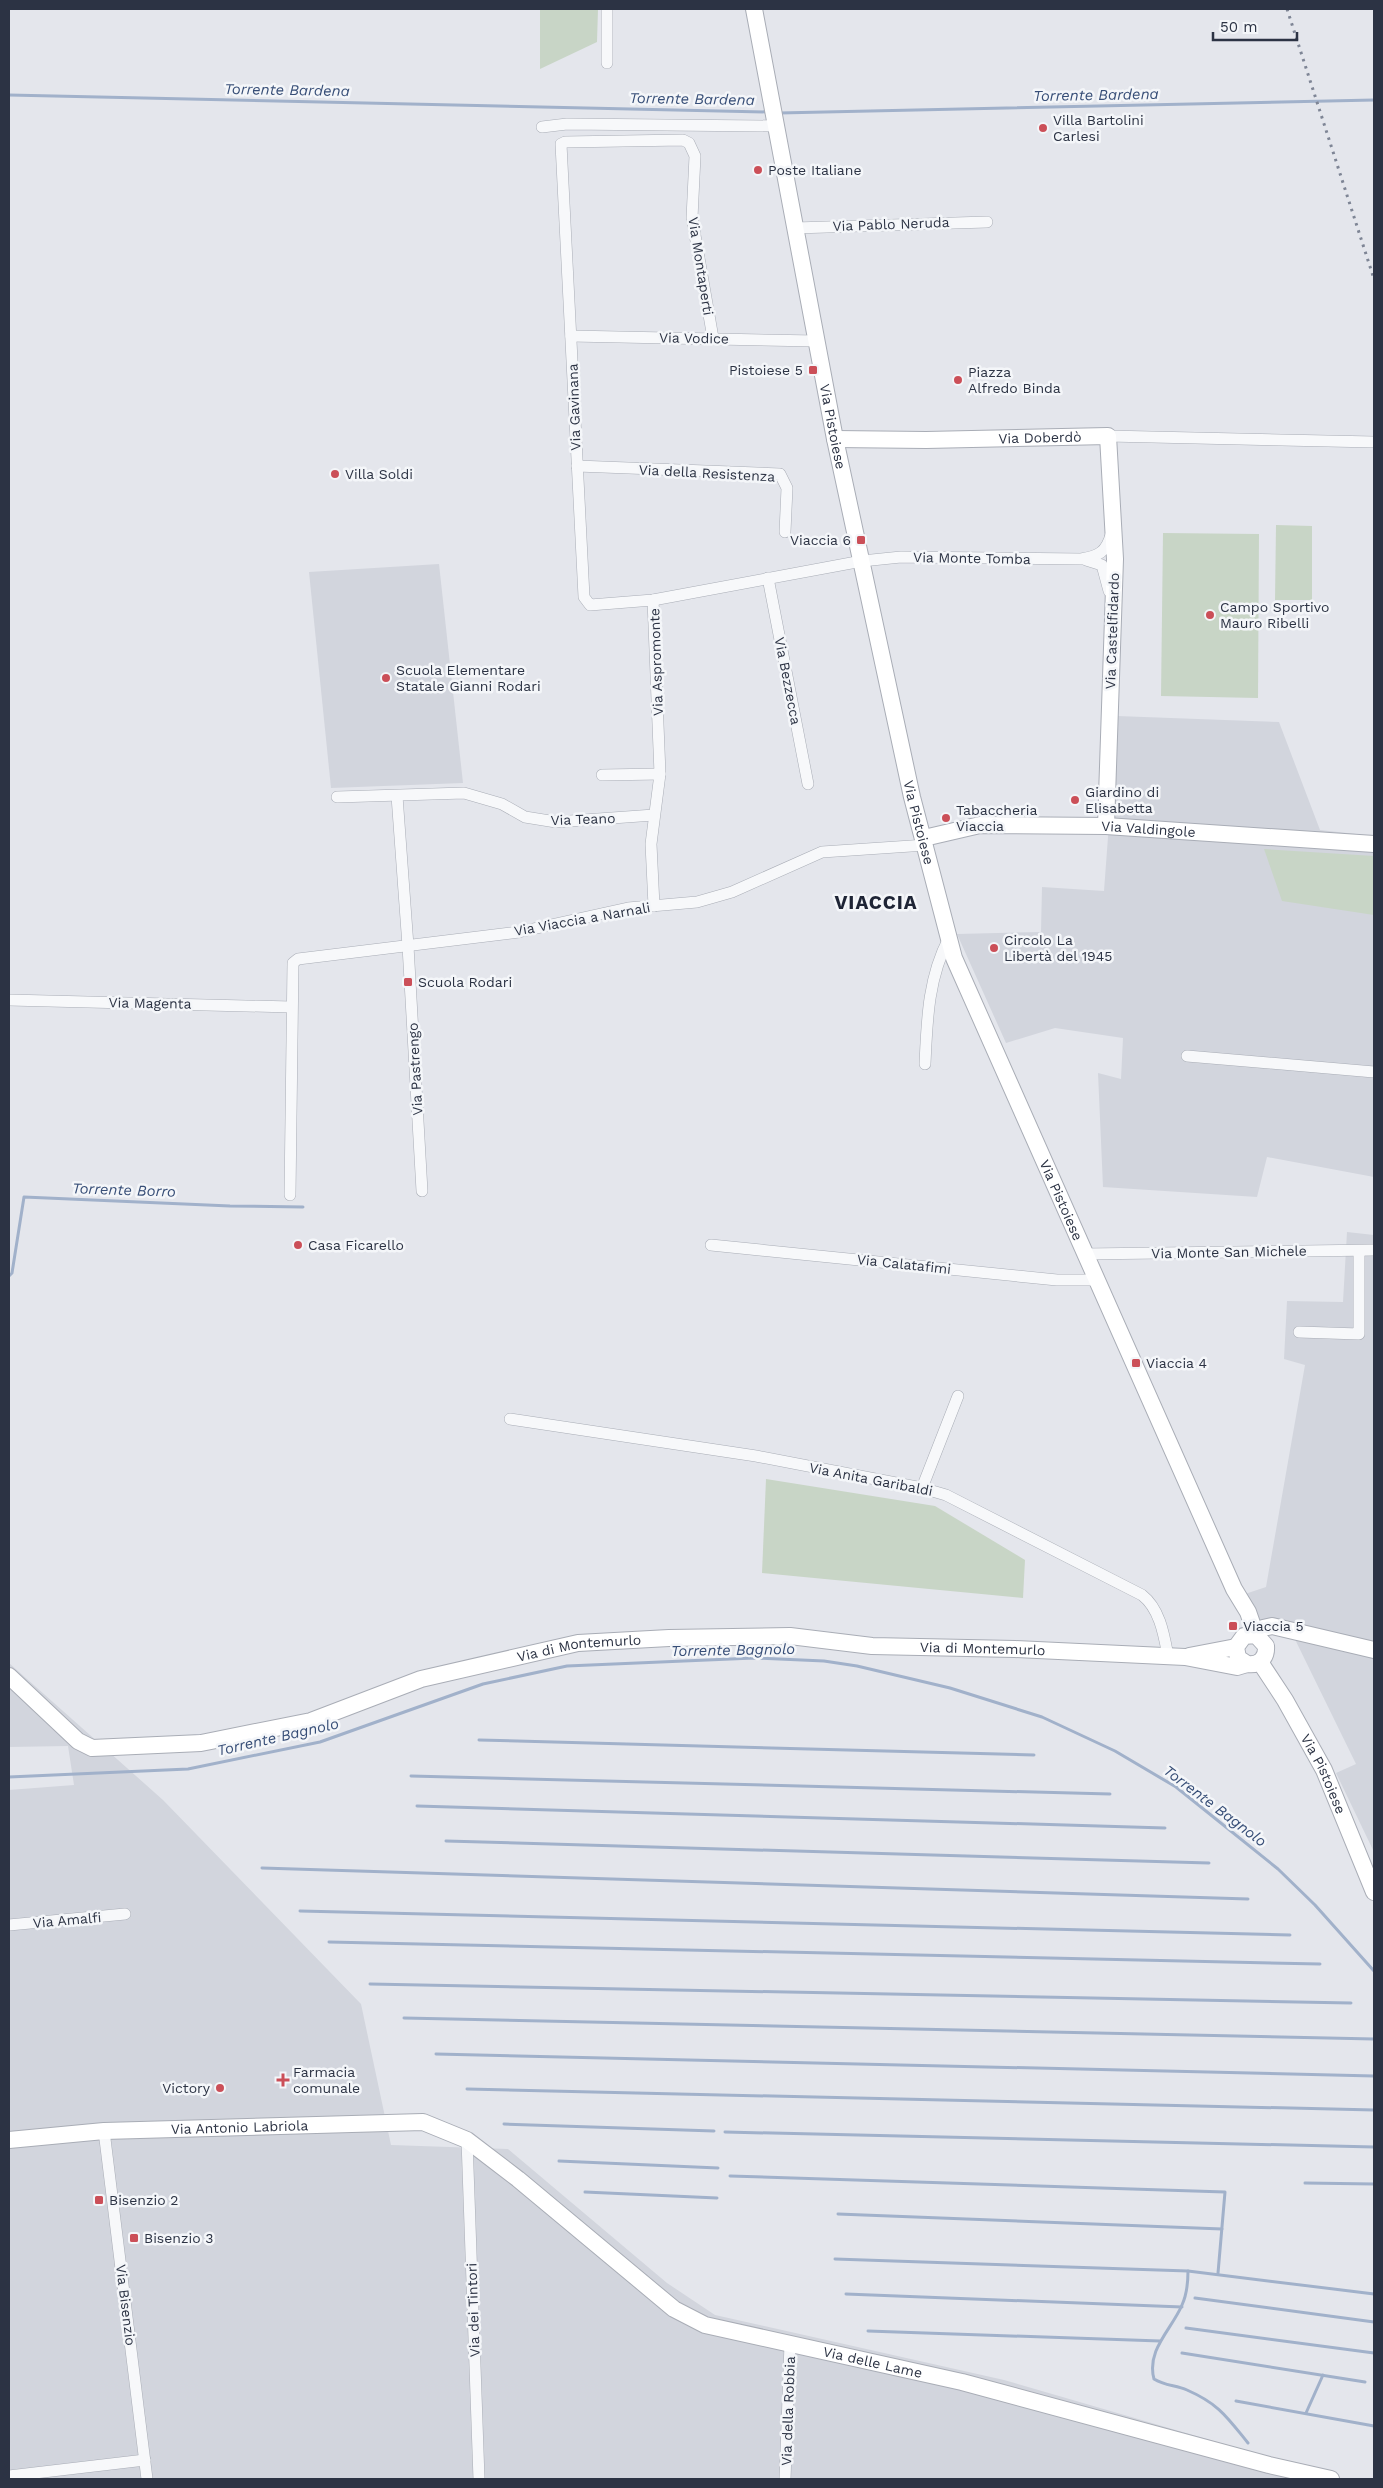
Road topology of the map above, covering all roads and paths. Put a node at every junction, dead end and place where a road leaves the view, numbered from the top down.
1 (607, 9) edge
2 (754, 9) edge
3 (607, 63) dead end
4 (775, 122) junction
5 (542, 127) dead end
6 (562, 144) joint
7 (987, 222) dead end
8 (795, 228) junction
9 (571, 336) junction
10 (713, 338) junction
11 (816, 341) junction
12 (1108, 436) junction
13 (835, 439) junction
14 (1374, 442) edge
15 (577, 466) junction
16 (1113, 528) junction
17 (785, 532) dead end
18 (1082, 559) junction
19 (862, 561) junction
20 (768, 578) junction
21 (653, 600) junction
22 (1113, 610) junction
23 (660, 774) junction
24 (602, 775) dead end
25 (808, 784) dead end
26 (397, 796) junction
27 (338, 797) dead end
28 (654, 815) junction
29 (1106, 826) junction
30 (925, 842) junction
31 (1374, 844) edge
32 (654, 906) junction
33 (949, 938) junction
34 (408, 946) junction
35 (9, 1000) edge
36 (291, 1007) junction
37 (1186, 1056) dead end
38 (925, 1064) dead end
39 (1374, 1072) edge
40 (422, 1191) dead end
41 (290, 1195) dead end
42 (711, 1245) dead end
43 (1374, 1250) edge
44 (1358, 1251) junction
45 (1085, 1254) junction
46 (1096, 1280) junction
47 (1299, 1332) dead end
48 (958, 1396) dead end
49 (510, 1419) dead end
50 (922, 1488) junction
51 (1250, 1641) junction
52 (1374, 1650) edge
53 (1168, 1656) junction
54 (1185, 1657) junction
55 (1253, 1663) junction
56 (9, 1676) edge
57 (1374, 1892) edge
58 (125, 1914) dead end
59 (9, 1925) edge
60 (104, 2131) junction
61 (9, 2140) edge
62 (467, 2140) junction
63 (790, 2344) junction
64 (145, 2460) junction
65 (9, 2476) edge
66 (148, 2479) edge
67 (479, 2479) edge
68 (785, 2479) edge
69 (1331, 2479) edge

1 - 3 street
2 - 4 street, Via Pistoiese
4 - 5 street
4 - 8 street, Via Pistoiese
6 - 9 street, Via Gavinana
6 - 10 street, Via Montaperti
7 - 8 street, Via Pablo Neruda
8 - 11 street, Via Pistoiese
9 - 10 street, Via Vodice
9 - 15 street, Via Gavinana
10 - 11 street, Via Vodice
11 - 13 street, Via Pistoiese
12 - 13 street, Via Doberdò
12 - 14 street, Via Doberdò
12 - 16 street, Via Castelfidardo
13 - 19 street, Via Pistoiese
15 - 17 street, Via della Resistenza
15 - 21 street, Via Gavinana
16 - 18 street, Via Monte Tomba
16 - 22 street, Via Castelfidardo
18 - 19 street, Via Monte Tomba
18 - 22 street, Via Monte Tomba
19 - 20 street, Via Aspromonte
19 - 30 street, Via Pistoiese
20 - 21 street, Via Aspromonte
20 - 25 street, Via Bezzecca
21 - 23 street, Via Aspromonte
22 - 29 street, Via Castelfidardo
23 - 24 street
23 - 28 street, Via Aspromonte
26 - 27 street, Via Teano
26 - 28 street, Via Teano
26 - 34 street
28 - 32 street, Via Aspromonte
29 - 30 street, Via Valdingole
29 - 31 street, Via Valdingole
30 - 32 street, Via Viaccia a Narnali
30 - 33 street, Via Pistoiese
32 - 34 street, Via Viaccia a Narnali
33 - 38 street
33 - 45 street, Via Pistoiese
34 - 36 street, Via Viaccia a Narnali
34 - 40 street, Via Pastrengo
35 - 36 street, Via Magenta
36 - 41 street, Via Viaccia a Narnali
37 - 39 street
42 - 46 street, Via Calatafimi
43 - 44 street, Via Monte San Michele
44 - 45 street, Via Monte San Michele
44 - 47 street
45 - 46 street, Via Pistoiese
46 - 51 street, Via Pistoiese
48 - 50 street
49 - 50 street, Via Anita Garibaldi
50 - 53 street, Via Anita Garibaldi
51 - 52 street, Via di Montemurlo
51 - 54 street, Via di Montemurlo
51 - 55 street
51 - 55 street, Via Pistoiese
53 - 54 street, Via di Montemurlo
53 - 56 street, Via di Montemurlo
54 - 55 street, Via di Montemurlo
55 - 57 street, Via Pistoiese
58 - 59 street, Via Amalfi
60 - 61 street, Via Antonio Labriola
60 - 62 street, Via Antonio Labriola
60 - 64 street, Via Bisenzio
62 - 63 street, Via delle Lame
62 - 67 street, Via dei Tintori
63 - 68 street, Via della Robbia
63 - 69 street, Via delle Lame
64 - 65 street
64 - 66 street, Via Bisenzio

